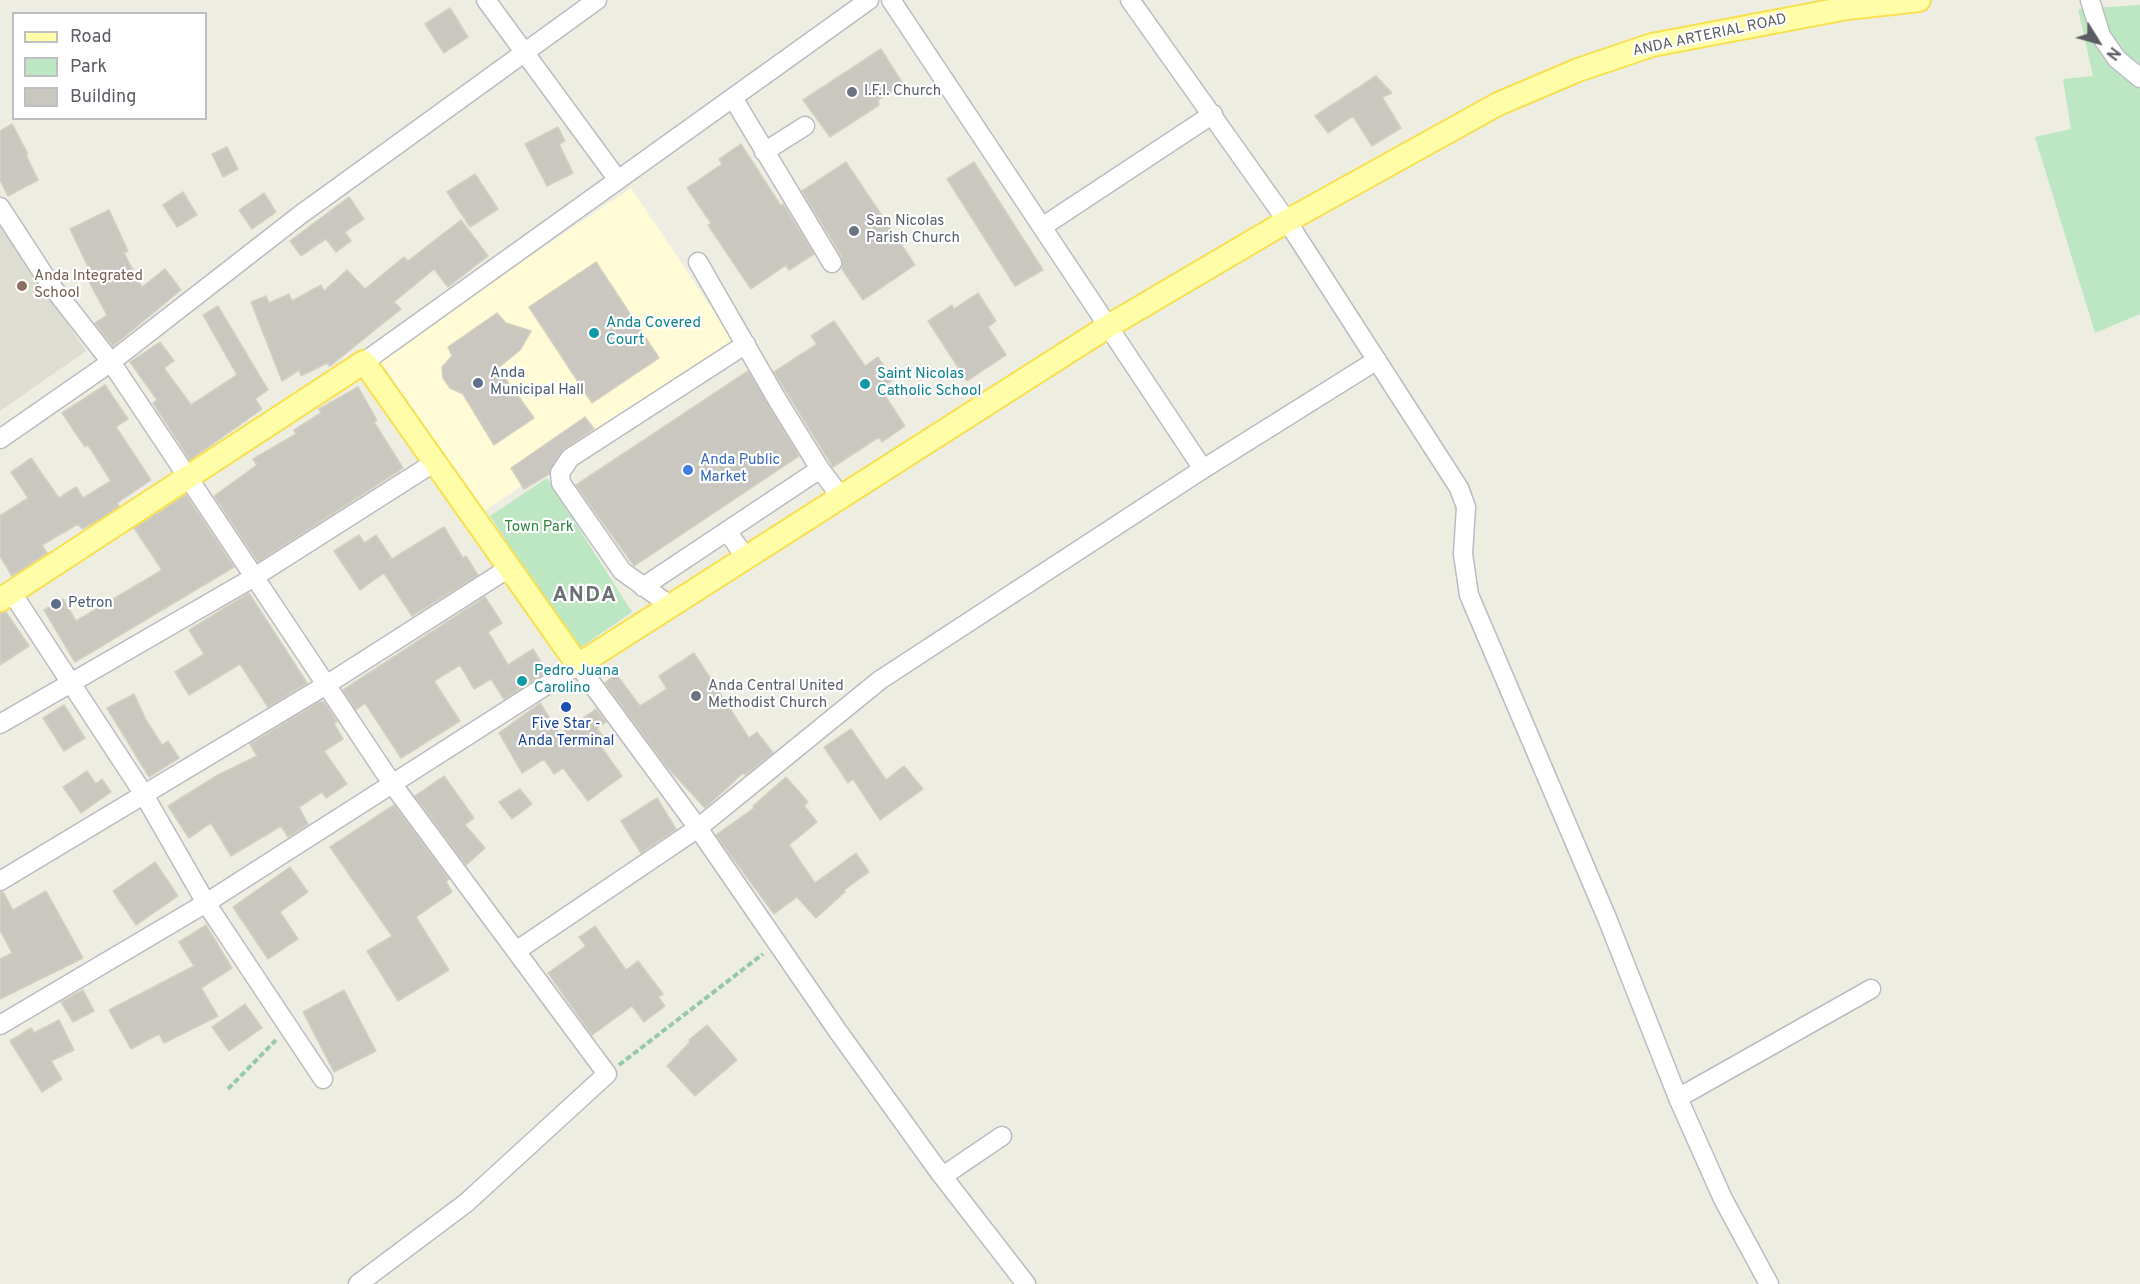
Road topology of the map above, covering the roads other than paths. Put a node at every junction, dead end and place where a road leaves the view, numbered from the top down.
1 (486, 0) edge
2 (597, 0) edge
3 (869, 0) edge
4 (891, 0) edge
5 (1130, 0) edge
6 (1919, 0) edge
7 (2090, 0) edge
8 (526, 52) junction
9 (2140, 78) edge
10 (733, 98) junction
11 (1214, 114) junction
12 (805, 126) dead end
13 (765, 152) junction
14 (618, 180) junction
15 (0, 207) edge
16 (1287, 221) junction
17 (1042, 227) junction
18 (698, 261) dead end
19 (832, 263) dead end
20 (1107, 327) junction
21 (746, 344) junction
22 (1377, 360) junction
23 (111, 362) junction
24 (364, 362) junction
25 (0, 439) edge
26 (435, 462) junction
27 (820, 469) junction
28 (1203, 470) junction
29 (186, 477) junction
30 (841, 497) junction
31 (727, 531) junction
32 (746, 558) junction
33 (509, 568) junction
34 (255, 576) junction
35 (643, 587) junction
36 (6, 597) edge
37 (671, 606) junction
38 (578, 665) junction
39 (68, 682) junction
40 (326, 686) junction
41 (0, 724) edge
42 (393, 785) junction
43 (143, 793) junction
44 (698, 828) junction
45 (0, 881) edge
46 (206, 903) junction
47 (516, 951) junction
48 (1871, 989) dead end
49 (0, 1024) edge
50 (323, 1079) dead end
51 (1678, 1098) junction
52 (1002, 1136) dead end
53 (943, 1176) junction
54 (358, 1284) edge
55 (1026, 1284) edge
56 (1769, 1284) edge

1 - 8 street
2 - 8 street
3 - 10 street
4 - 17 street
5 - 11 street
6 - 16 main road, ANDA ARTERIAL ROAD
7 - 9 street
8 - 14 street
8 - 23 street
10 - 13 street
10 - 14 street
11 - 16 street
11 - 17 street
12 - 13 street
13 - 19 street
14 - 24 street
15 - 23 street
16 - 20 main road, ANDA ARTERIAL ROAD
16 - 22 street
17 - 20 street
18 - 21 street
20 - 28 street
20 - 30 main road, ANDA ARTERIAL ROAD
21 - 27 street
21 - 35 street
22 - 28 street
22 - 51 street
23 - 25 street
23 - 29 street
24 - 26 main road
24 - 29 main road
26 - 33 main road
26 - 34 street
27 - 30 street
27 - 31 street
28 - 44 street
29 - 34 street
29 - 36 main road
30 - 32 main road, ANDA ARTERIAL ROAD
31 - 32 street
31 - 35 street
32 - 37 main road, ANDA ARTERIAL ROAD
33 - 38 main road
33 - 40 street
34 - 39 street
34 - 40 street
35 - 37 street
36 - 39 street
37 - 38 main road, ANDA ARTERIAL ROAD
38 - 42 street
38 - 44 street
39 - 41 street
39 - 43 street
40 - 42 street
40 - 43 street
42 - 46 street
42 - 47 street
43 - 45 street
43 - 46 street
44 - 47 street
44 - 53 street
46 - 49 street
46 - 50 street
47 - 54 street
48 - 51 street
51 - 56 street
52 - 53 street
53 - 55 street

